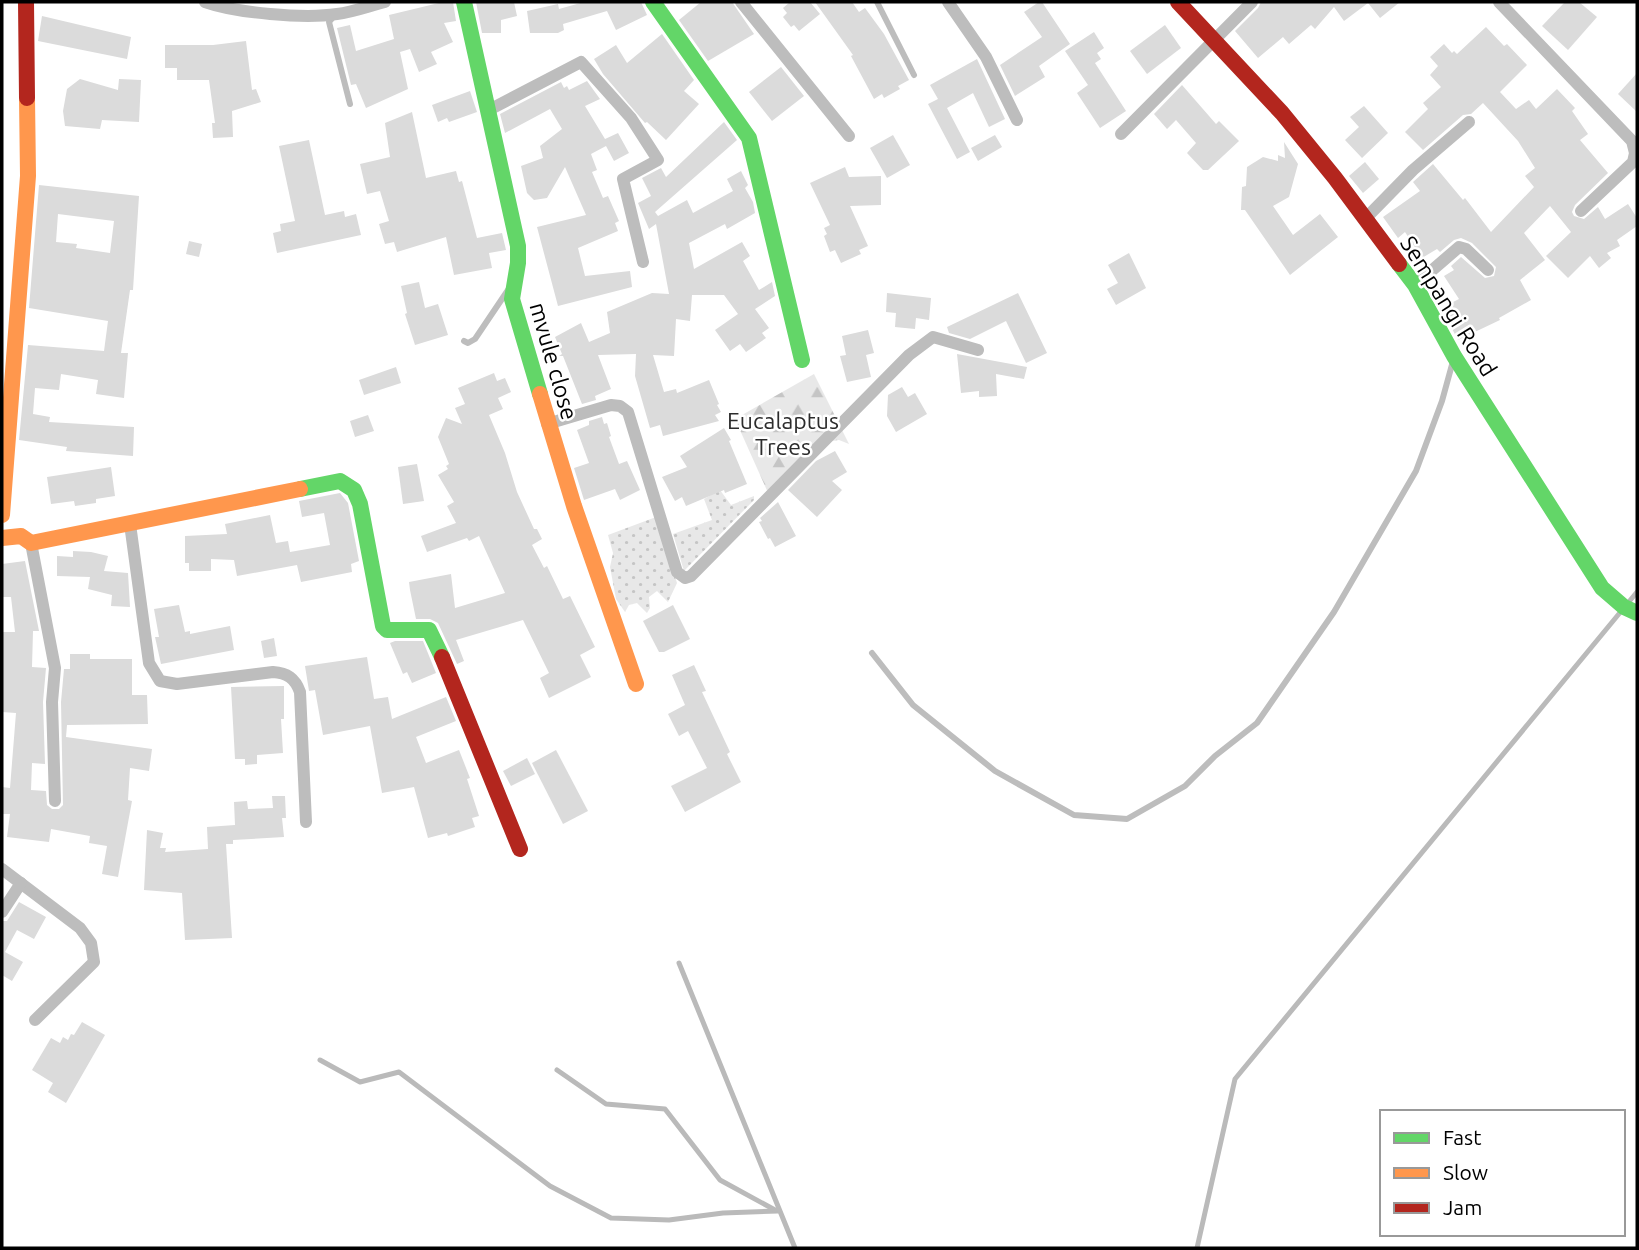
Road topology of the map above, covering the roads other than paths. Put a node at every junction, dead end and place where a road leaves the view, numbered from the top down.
1 (26, 2) edge
2 (205, 2) edge
3 (385, 2) edge
4 (464, 2) edge
5 (653, 2) edge
6 (741, 2) edge
7 (877, 2) edge
8 (948, 2) edge
9 (1178, 2) edge
10 (1252, 2) edge
11 (1499, 2) edge
12 (336, 14) junction
13 (1213, 42) junction
14 (915, 75) dead end
15 (350, 104) dead end
16 (487, 111) junction
17 (1017, 120) dead end
18 (1469, 122) dead end
19 (1121, 134) dead end
20 (849, 136) dead end
21 (1581, 211) dead end
22 (1365, 219) junction
23 (643, 262) dead end
24 (1488, 270) dead end
25 (513, 283) junction
26 (1415, 285) junction
27 (464, 341) dead end
28 (978, 350) dead end
29 (1454, 356) junction
30 (802, 360) dead end
31 (547, 424) junction
32 (2, 515) edge
33 (130, 524) junction
34 (2, 538) edge
35 (31, 543) junction
36 (1637, 613) edge
37 (873, 653) dead end
38 (636, 684) dead end
39 (55, 801) dead end
40 (306, 822) dead end
41 (520, 849) dead end
42 (2, 869) edge
43 (21, 883) junction
44 (2, 912) edge
45 (35, 1020) dead end

1 - 32 street
2 - 12 street
3 - 12 street
4 - 16 street, mvule close
5 - 30 street
6 - 20 street
7 - 14 lane
8 - 17 street
9 - 13 street, Sempangi Road
10 - 13 street
11 - 21 street
12 - 15 lane
13 - 19 street
13 - 22 street, Sempangi Road
16 - 23 street
16 - 25 street, mvule close
18 - 22 street
22 - 26 street, Sempangi Road
24 - 26 street
25 - 27 lane
25 - 31 street, mvule close
26 - 29 street, Sempangi Road
28 - 31 street
29 - 36 street, Sempangi Road
29 - 37 lane
31 - 38 street, mvule close
33 - 35 street
33 - 40 street
33 - 41 street
34 - 35 street
35 - 39 street
42 - 43 street
43 - 44 street
43 - 45 street

